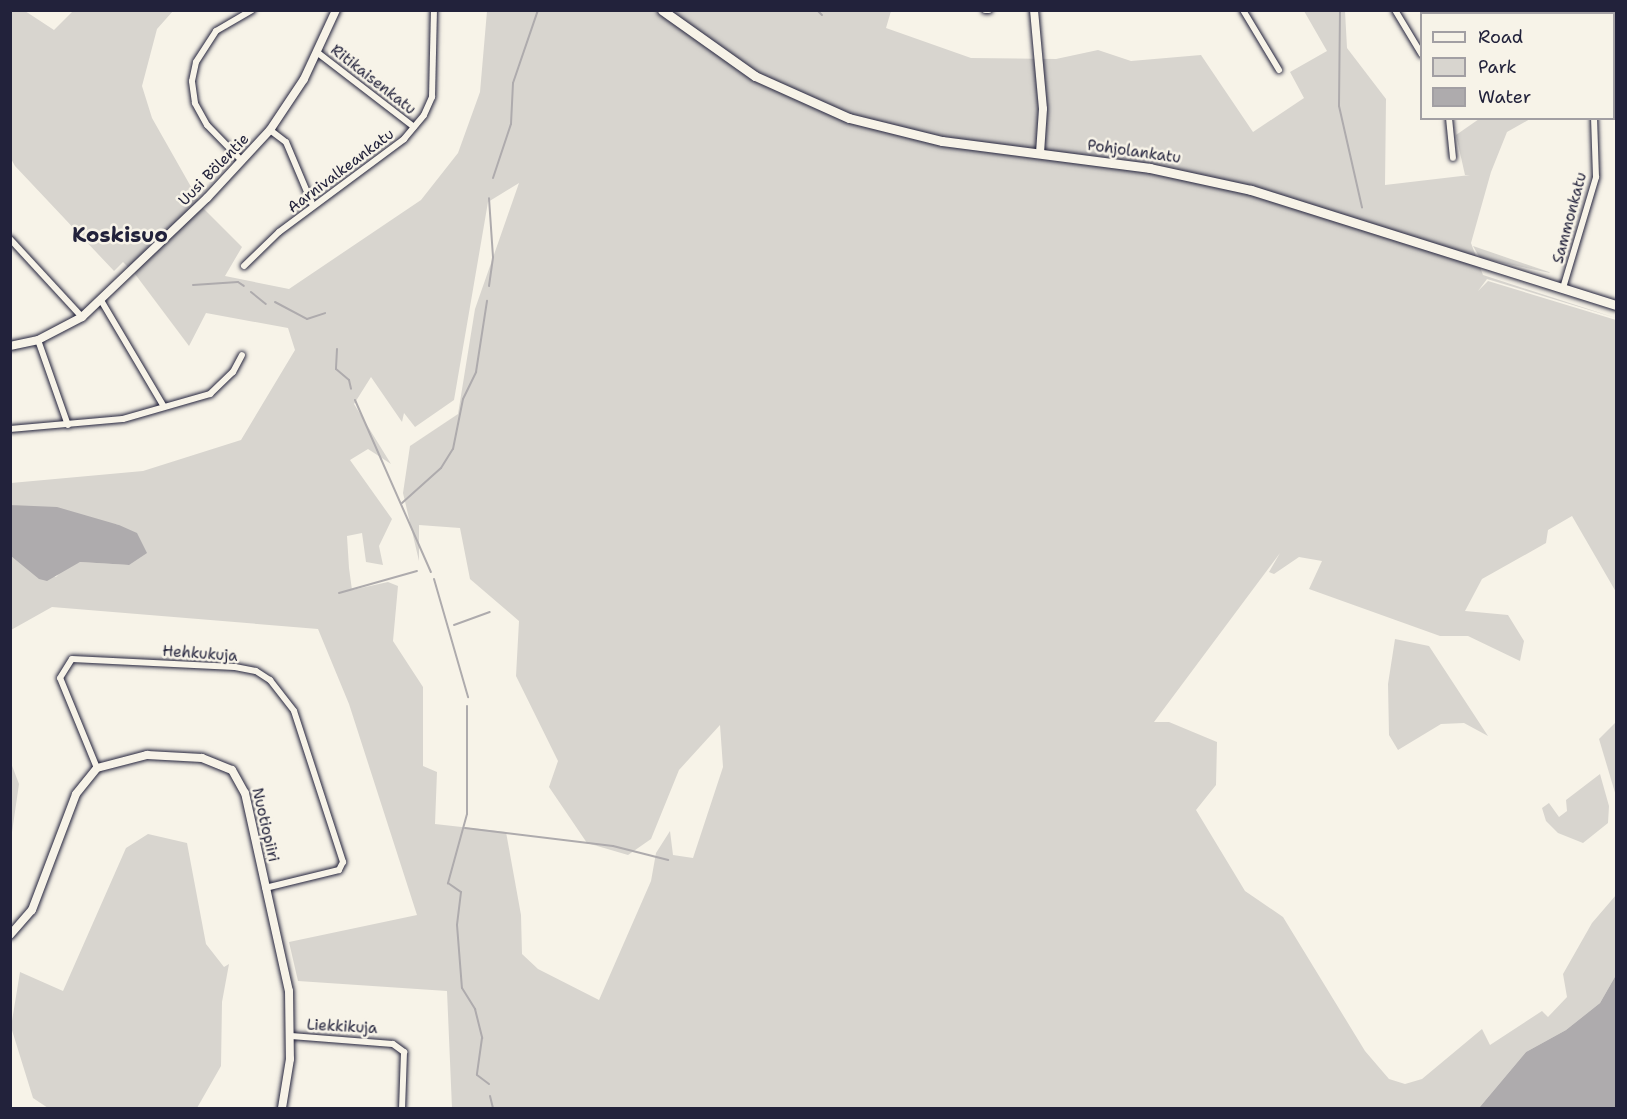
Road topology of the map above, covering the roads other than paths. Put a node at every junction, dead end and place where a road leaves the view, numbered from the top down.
1 (252, 10) edge
2 (434, 10) edge
3 (662, 10) edge
4 (1034, 10) edge
5 (1243, 10) edge
6 (1395, 10) edge
7 (334, 11) edge
8 (318, 52) junction
9 (1420, 52) edge
10 (1279, 70) dead end
11 (1449, 120) edge
12 (1594, 120) edge
13 (414, 127) junction
14 (270, 130) junction
15 (1040, 153) junction
16 (1453, 158) dead end
17 (242, 161) junction
18 (313, 206) junction
19 (10, 239) edge
20 (244, 266) dead end
21 (1563, 288) junction
22 (102, 302) junction
23 (1617, 305) edge
24 (82, 317) junction
25 (38, 340) junction
26 (10, 346) edge
27 (242, 355) dead end
28 (163, 405) junction
29 (68, 425) junction
30 (10, 429) edge
31 (97, 768) junction
32 (266, 888) junction
33 (10, 935) edge
34 (291, 1036) junction
35 (282, 1108) edge
36 (402, 1108) edge

1 - 17 street
2 - 13 street, Aarnivalkeankatu
3 - 15 main road, Pohjolankatu
4 - 15 street
5 - 10 street
6 - 9 street
7 - 8 street, Uusi Bölentie
8 - 13 street, Ritikaisenkatu
8 - 14 street, Uusi Bölentie
11 - 16 street
12 - 21 street, Sammonkatu
13 - 18 street, Aarnivalkeankatu
14 - 17 street, Uusi Bölentie
14 - 18 street
15 - 21 main road, Pohjolankatu
17 - 22 street, Uusi Bölentie
18 - 20 street, Aarnivalkeankatu
19 - 24 street
21 - 23 main road, Pohjolankatu
22 - 24 street, Uusi Bölentie
22 - 28 street
24 - 25 street, Uusi Bölentie
25 - 26 street, Uusi Bölentie
25 - 29 street
27 - 28 street
28 - 29 street
29 - 30 street
31 - 32 street, Nuotiopiiri
31 - 32 street, Hehkukuja
31 - 33 street
32 - 34 street, Nuotiopiiri
34 - 35 street, Nuotiopiiri
34 - 36 street, Liekkikuja

